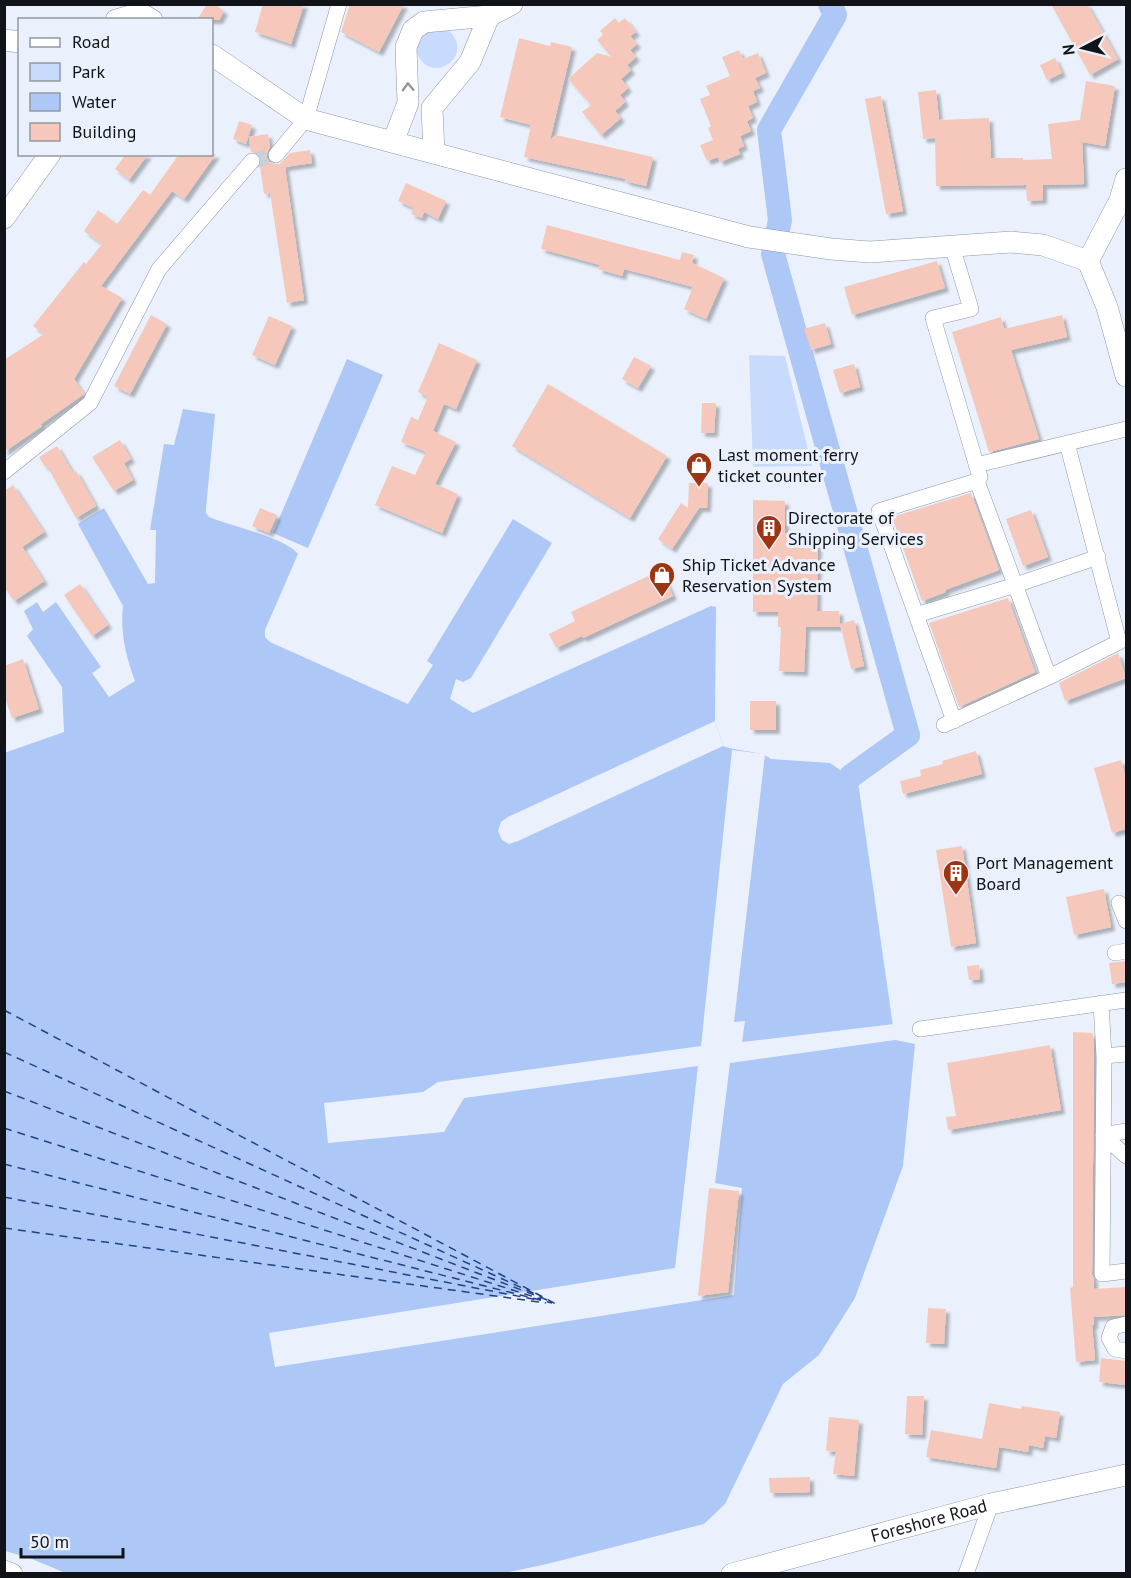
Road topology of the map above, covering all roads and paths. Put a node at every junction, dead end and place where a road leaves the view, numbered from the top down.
1 (339, 4) edge
2 (512, 4) edge
3 (489, 16) junction
4 (123, 18) edge
5 (149, 18) edge
6 (213, 56) edge
7 (306, 119) junction
8 (393, 142) junction
9 (434, 153) junction
10 (276, 155) tunnel mouth
11 (49, 156) edge
12 (252, 161) tunnel mouth
13 (1126, 179) edge
14 (4, 218) edge
15 (952, 246) junction
16 (1088, 261) junction
17 (1126, 376) edge
18 (1126, 429) edge
19 (1067, 443) junction
20 (976, 465) junction
21 (4, 472) edge
22 (977, 481) junction
23 (1098, 557) junction
24 (1016, 585) junction
25 (916, 615) junction
26 (1049, 677) junction
27 (1119, 903) dead end
28 (1126, 921) edge
29 (1126, 1000) edge
30 (1101, 1003) junction
31 (920, 1029) dead end
32 (1126, 1055) edge
33 (1104, 1056) junction
34 (1126, 1131) edge
35 (1103, 1135) junction
36 (1126, 1156) edge
37 (1126, 1271) edge
38 (1126, 1324) edge
39 (1126, 1351) edge
40 (1126, 1474) edge
41 (991, 1504) junction
42 (4, 1571) edge
43 (12, 1574) edge
44 (732, 1574) edge
45 (966, 1574) edge

1 - 7 street
2 - 3 street
8 -> 3 street
3 - 9 street
4 - 5 street
6 - 7 street
7 - 8 street
7 - 10 street
8 - 9 street
9 - 15 street
11 - 14 street
12 - 21 street
13 - 16 street
15 - 16 street
15 - 20 street
16 - 17 street
18 - 19 street
19 - 20 street
19 - 23 street
20 - 22 street
22 - 24 street
22 - 25 street
23 - 24 street
23 - 26 street
24 - 25 street
24 - 26 street
25 - 26 street
27 - 28 street
29 - 30 street
30 - 31 street
30 - 33 street
32 - 33 street
33 - 35 street
34 - 35 street
35 - 36 street
35 - 37 street
38 - 39 street
40 - 41 street, Foreshore Road
41 - 44 street, Foreshore Road
41 - 45 street
42 - 43 street

